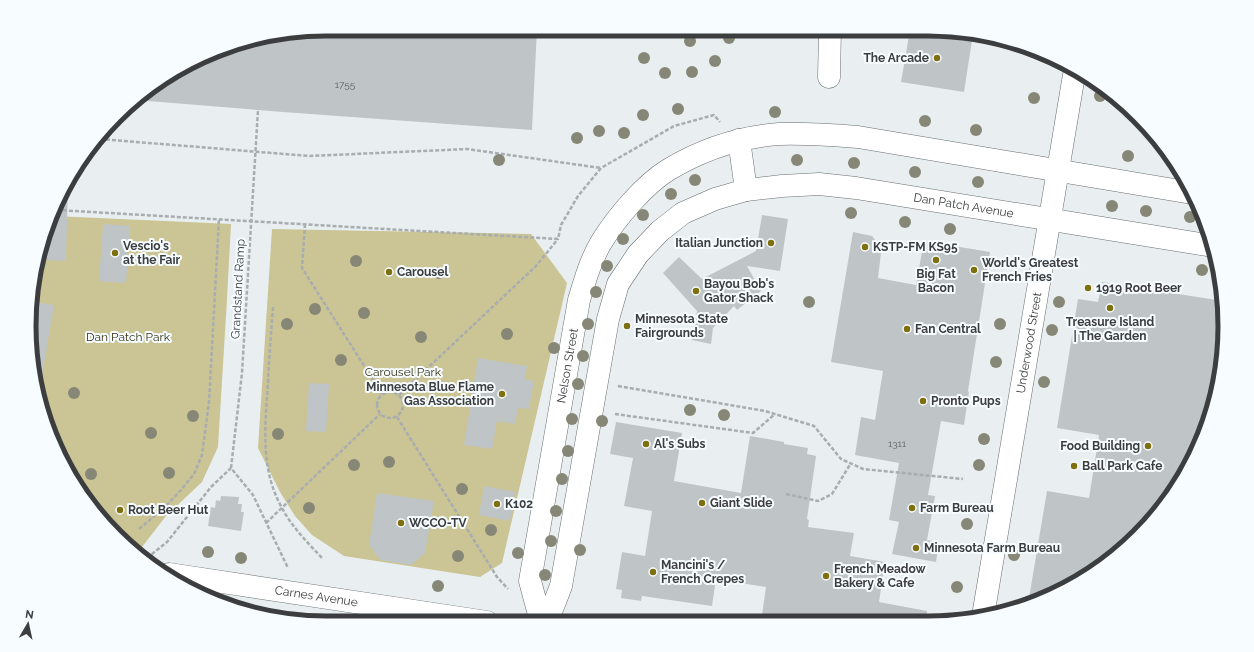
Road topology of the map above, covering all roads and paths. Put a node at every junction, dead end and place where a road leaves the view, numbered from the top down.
1 (830, 36) edge
2 (1074, 76) edge
3 (829, 77) dead end
4 (258, 110) dead end
5 (104, 139) edge
6 (739, 140) junction
7 (601, 168) junction
8 (1057, 170) junction
9 (746, 190) junction
10 (1185, 192) edge
11 (60, 210) edge
12 (219, 219) junction
13 (1050, 219) junction
14 (305, 224) junction
15 (558, 239) junction
16 (1206, 245) edge
17 (273, 307) dead end
18 (618, 386) dead end
19 (382, 394) junction
20 (399, 395) junction
21 (613, 413) dead end
22 (380, 414) junction
23 (775, 414) junction
24 (397, 417) junction
25 (851, 463) junction
26 (231, 468) junction
27 (963, 479) dead end
28 (786, 494) dead end
29 (282, 508) junction
30 (266, 523) junction
31 (139, 529) dead end
32 (149, 556) edge
33 (322, 558) dead end
34 (178, 575) edge
35 (511, 593) dead end
36 (302, 594) junction
37 (984, 610) edge
38 (447, 616) edge
39 (539, 616) edge
40 (549, 616) edge

1 - 3 street
2 - 8 street, Underwood Street
4 - 26 path, Grandstand Ramp, bridge
5 - 7 path
6 - 7 path
6 - 8 street
6 - 9 street
6 - 39 street, Nelson Street
7 - 15 path
8 - 10 street
8 - 13 street, Underwood Street
9 - 13 street, Dan Patch Avenue
9 - 40 street, Dan Patch Avenue
11 - 12 path
12 - 14 path
12 - 31 path
13 - 16 street, Dan Patch Avenue
13 - 37 street, Underwood Street
14 - 15 path
14 - 19 path
15 - 20 path
17 - 29 path
18 - 23 path
19 - 20 path
19 - 22 path
20 - 24 path
21 - 23 path
22 - 24 path
22 - 29 path
23 - 25 path
24 - 35 path
25 - 27 path
25 - 28 path
26 - 30 path
26 - 32 path
29 - 30 path
29 - 33 path
30 - 36 path
34 - 36 street, Carnes Avenue
36 - 38 street, Carnes Avenue

